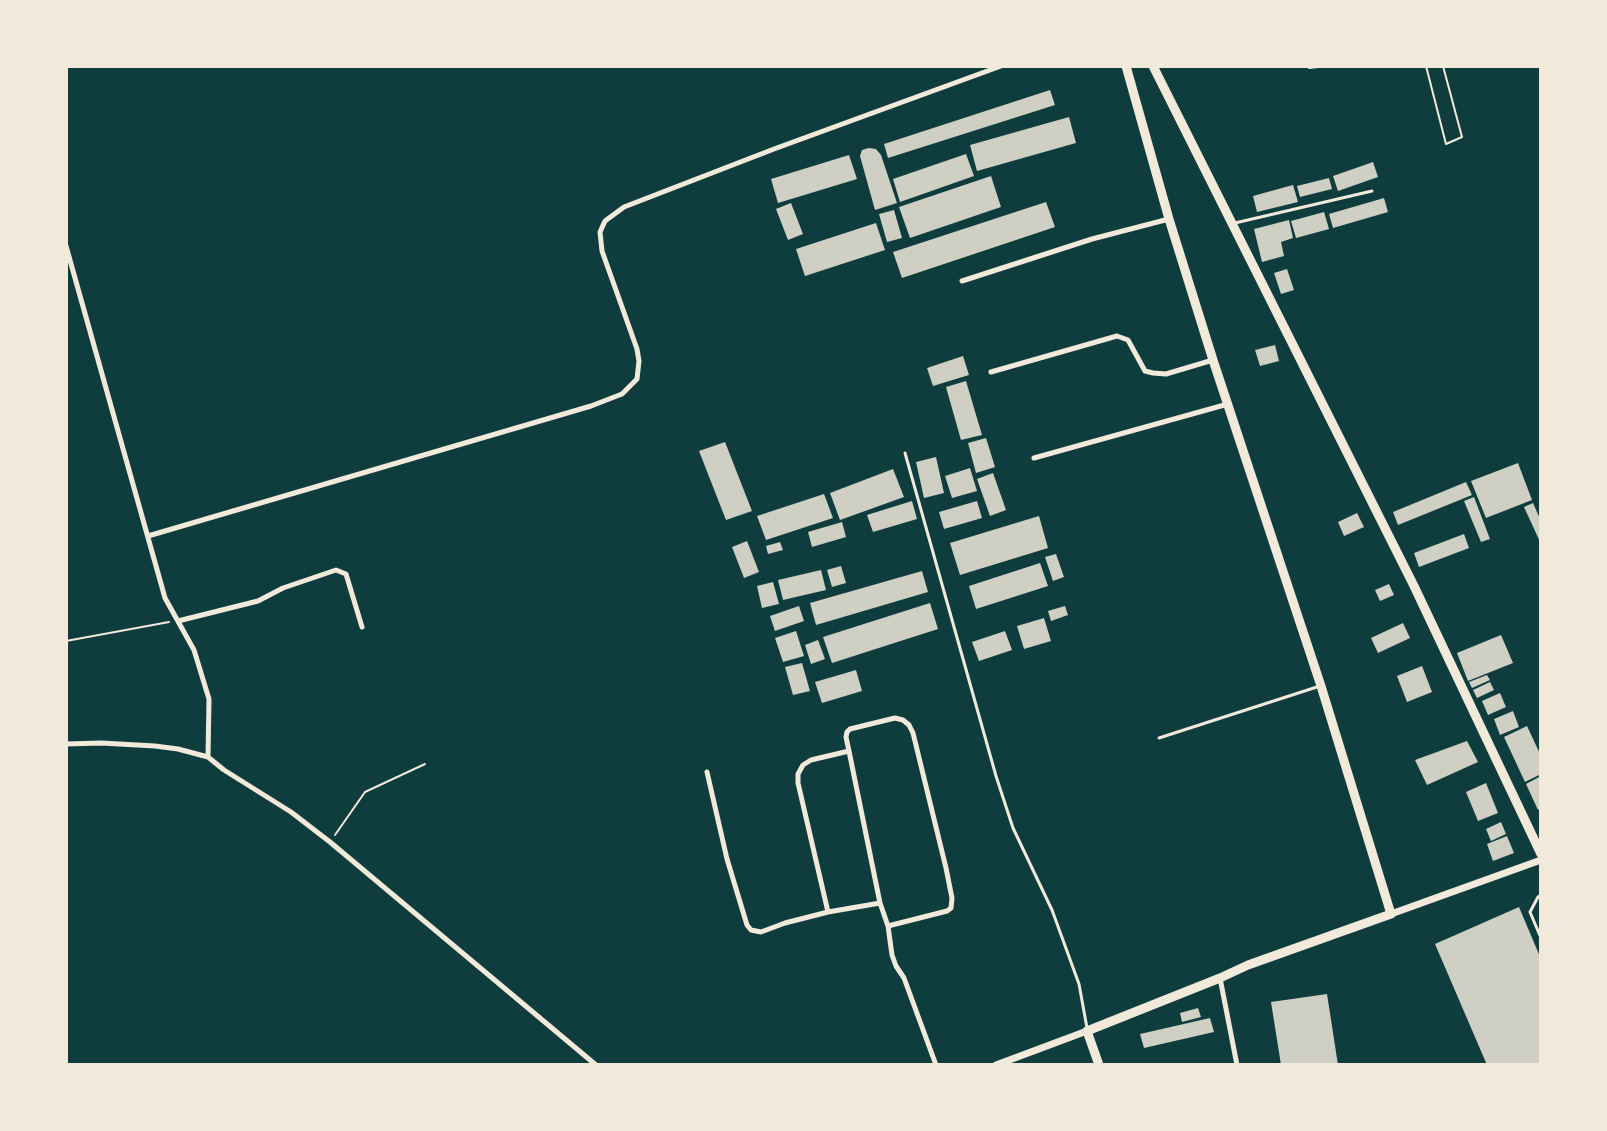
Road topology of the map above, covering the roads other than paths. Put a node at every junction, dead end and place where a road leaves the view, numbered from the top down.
1 (1001, 66) edge
2 (1126, 66) edge
3 (1153, 66) edge
4 (1372, 191) dead end
5 (1169, 219) junction
6 (1233, 224) junction
7 (66, 246) edge
8 (962, 281) dead end
9 (1213, 360) junction
10 (992, 372) dead end
11 (1228, 404) junction
12 (905, 453) dead end
13 (1034, 458) dead end
14 (148, 536) junction
15 (178, 621) junction
16 (362, 627) dead end
17 (1321, 686) junction
18 (1159, 738) dead end
19 (66, 744) edge
20 (849, 751) junction
21 (208, 757) junction
22 (706, 772) dead end
23 (1541, 854) edge
24 (1541, 860) edge
25 (1541, 895) edge
26 (880, 903) junction
27 (828, 912) junction
28 (1391, 915) junction
29 (888, 926) junction
30 (1541, 938) edge
31 (1220, 978) junction
32 (1087, 1031) junction
33 (596, 1065) edge
34 (936, 1065) edge
35 (996, 1065) edge
36 (1099, 1065) edge
37 (1237, 1065) edge

1 - 14 street
2 - 5 main road
3 - 6 main road
4 - 6 lane
5 - 8 street
5 - 9 main road
6 - 23 main road
7 - 14 street
9 - 10 street
9 - 11 main road
11 - 13 street
11 - 17 main road
12 - 32 lane
14 - 15 street
15 - 16 street
15 - 21 street
17 - 18 lane
17 - 28 main road
19 - 21 street
20 - 26 street
20 - 27 street
20 - 29 street
21 - 33 street
22 - 27 street
24 - 28 street
25 - 30 lane
26 - 27 street
26 - 29 street
28 - 31 main road
29 - 34 street
31 - 32 main road
31 - 37 street
32 - 35 street
32 - 36 main road

